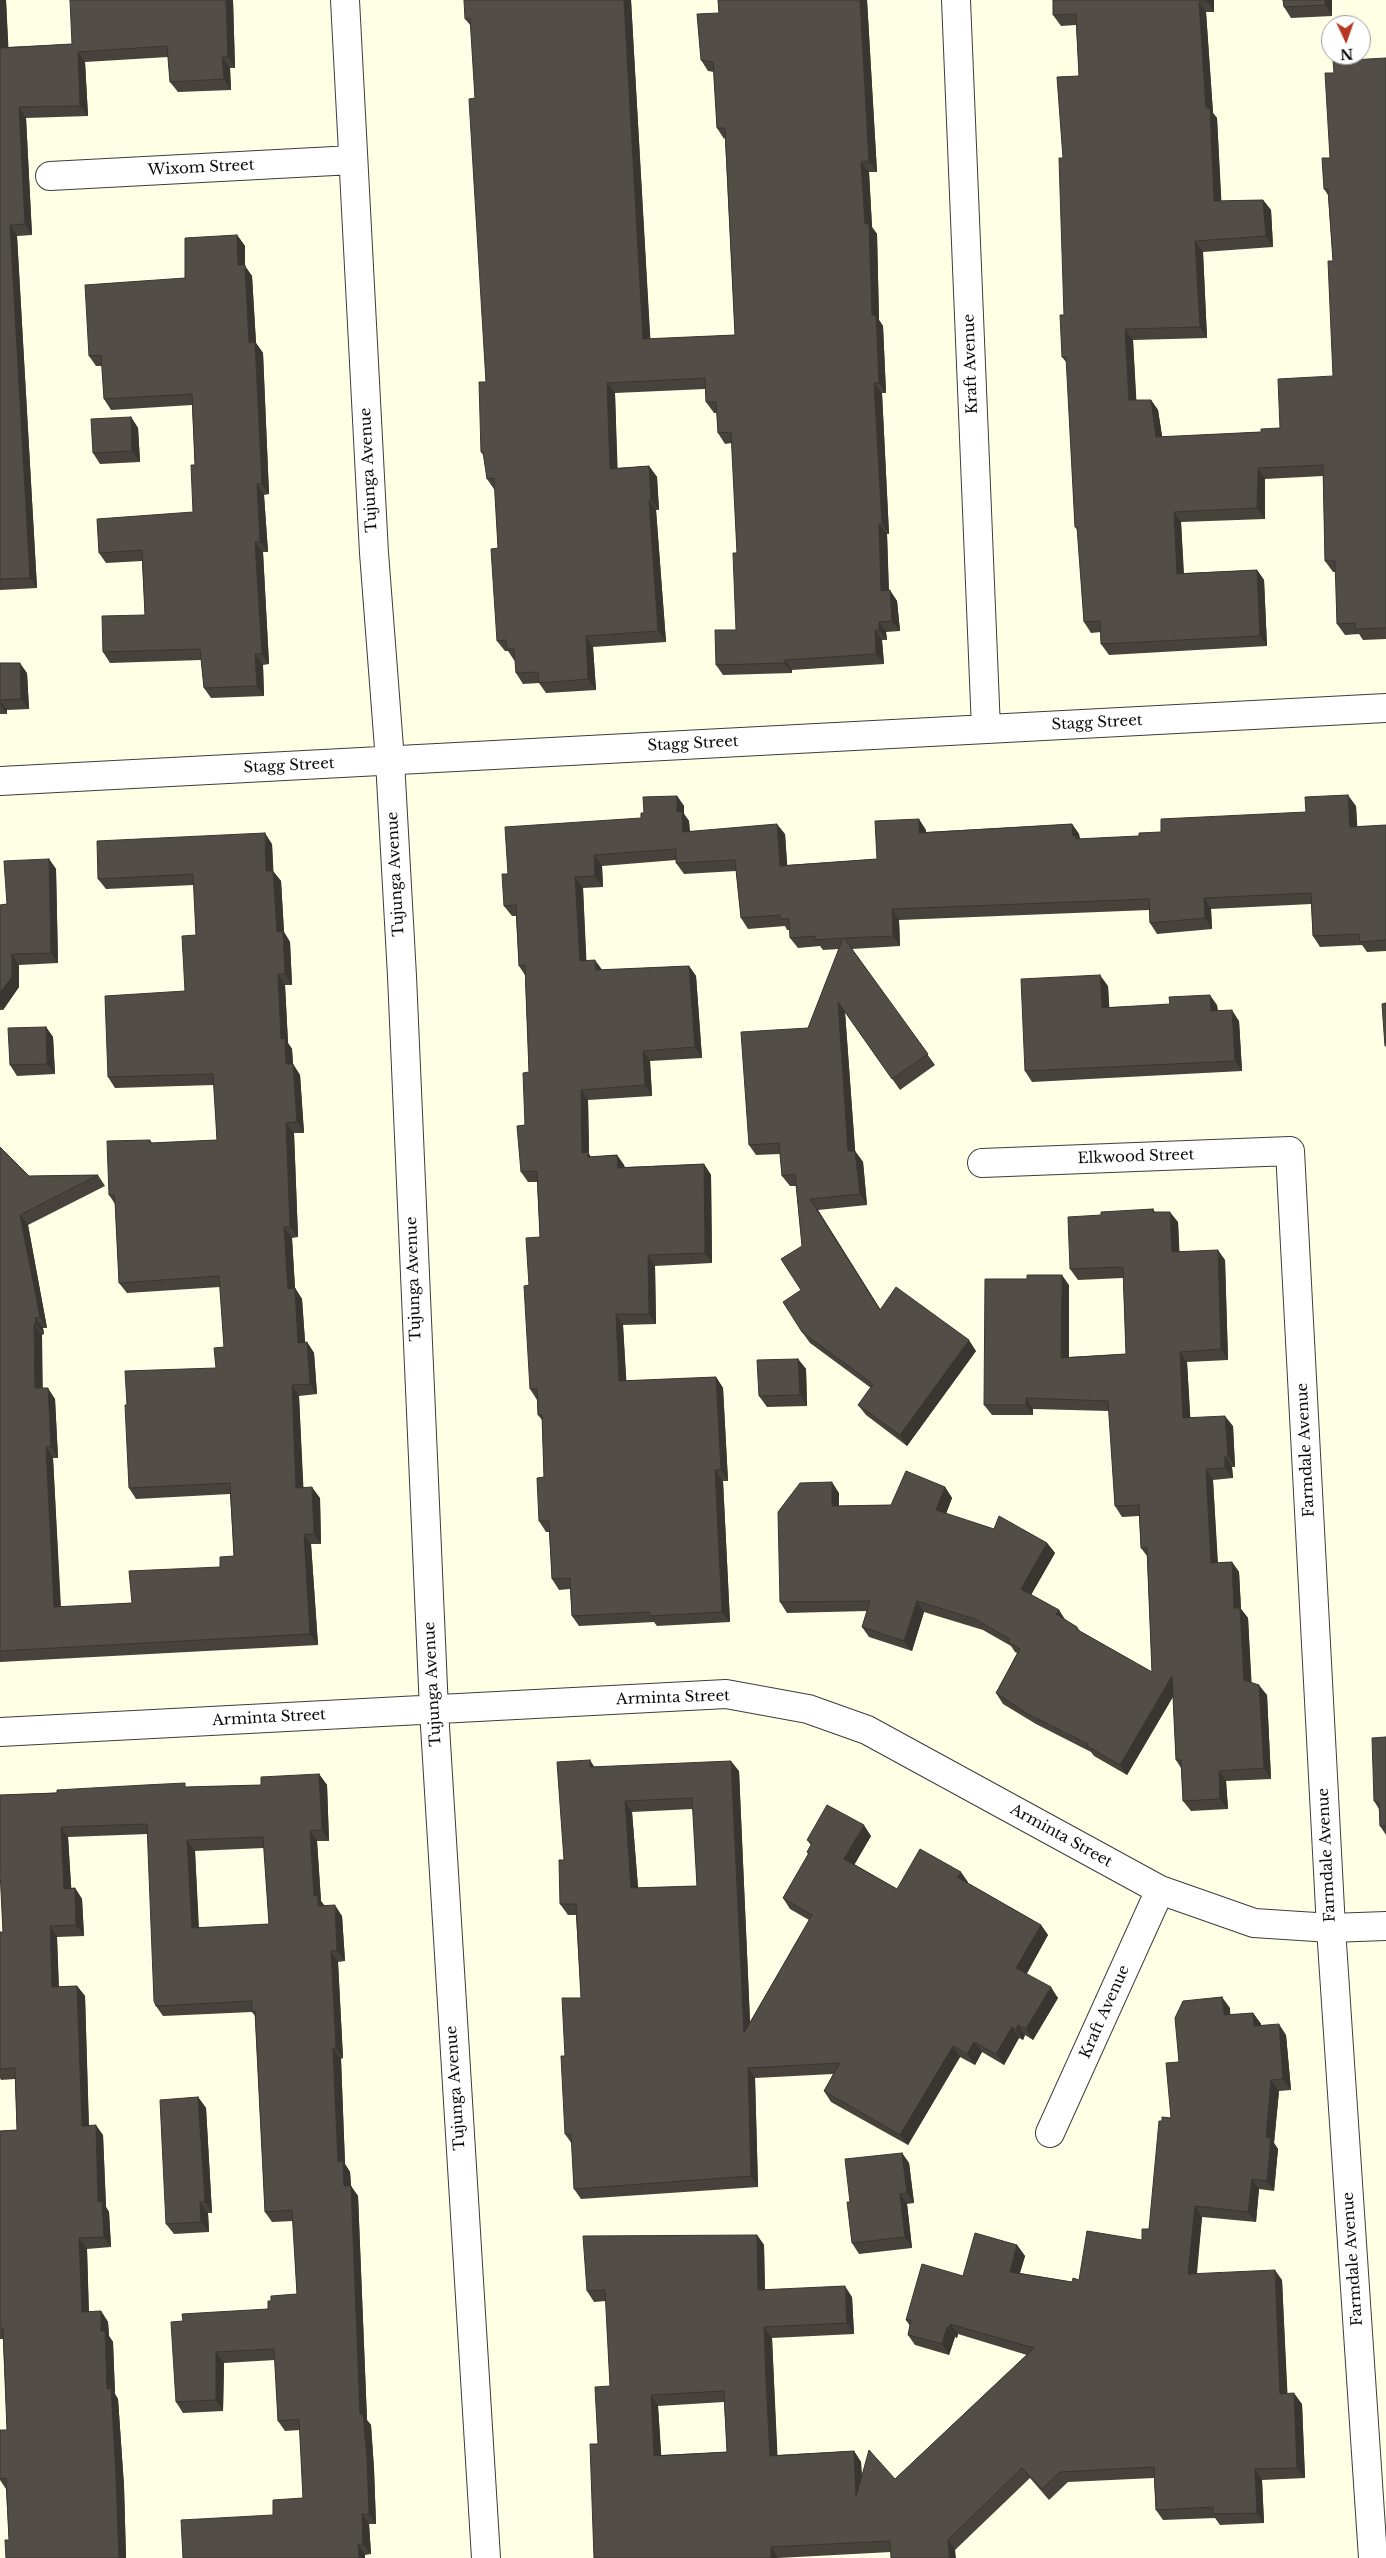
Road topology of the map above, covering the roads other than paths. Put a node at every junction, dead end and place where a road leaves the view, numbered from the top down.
1 (345, 0) edge
2 (956, 0) edge
3 (353, 160) junction
4 (50, 176) dead end
5 (1386, 708) edge
6 (986, 729) junction
7 (390, 761) junction
8 (0, 781) edge
9 (1290, 1151) joint
10 (982, 1163) dead end
11 (434, 1710) junction
12 (0, 1732) edge
13 (1160, 1890) junction
14 (1386, 1926) edge
15 (1331, 1928) junction
16 (1050, 2133) dead end
17 (486, 2558) edge
18 (1373, 2558) edge

1 - 3 street, Tujunga Avenue
2 - 6 street, Kraft Avenue
3 - 4 street, Wixom Street
3 - 7 street, Tujunga Avenue
5 - 6 street, Stagg Street
6 - 7 street, Stagg Street
7 - 8 street, Stagg Street
7 - 11 street, Tujunga Avenue
9 - 10 street, Elkwood Street
9 - 15 street, Farmdale Avenue
11 - 12 street, Arminta Street
11 - 13 street, Arminta Street
11 - 17 street, Tujunga Avenue
13 - 15 street, Arminta Street
13 - 16 street, Kraft Avenue
14 - 15 street, Arminta Street
15 - 18 street, Farmdale Avenue

